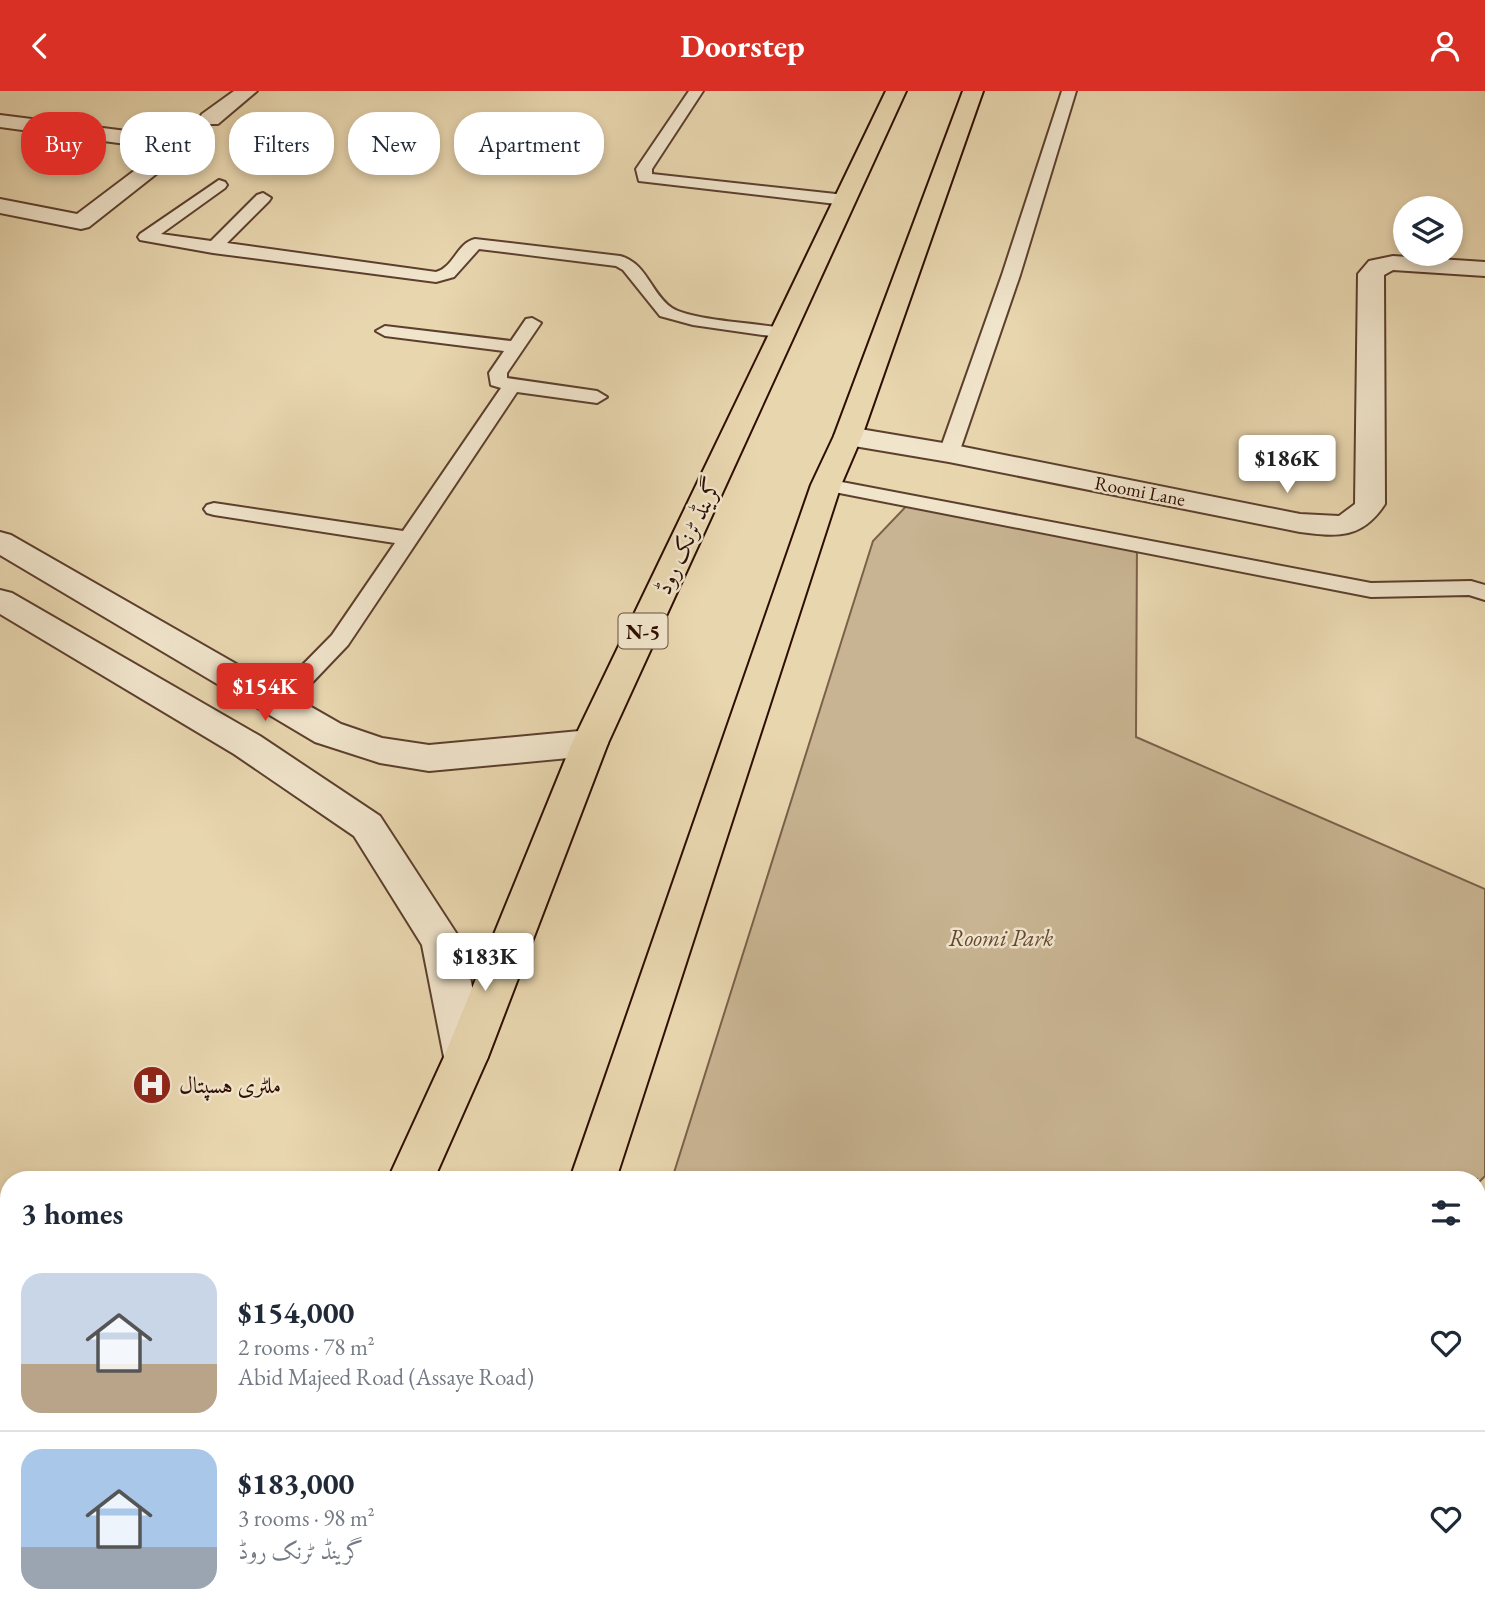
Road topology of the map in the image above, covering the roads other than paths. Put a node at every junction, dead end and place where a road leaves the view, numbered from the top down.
1 (247, 91) edge
2 (696, 91) edge
3 (896, 91) edge
4 (973, 91) edge
5 (1069, 91) edge
6 (215, 115) edge
7 (4, 125) edge
8 (219, 185) dead end
9 (263, 198) dead end
10 (845, 200) junction
11 (0, 207) edge
12 (213, 248) junction
13 (1485, 269) edge
14 (532, 323) dead end
15 (385, 331) dead end
16 (784, 333) junction
17 (516, 347) junction
18 (512, 386) junction
19 (597, 397) dead end
20 (848, 436) junction
21 (949, 453) junction
22 (826, 485) junction
23 (214, 509) dead end
24 (410, 539) junction
25 (0, 542) edge
26 (1485, 593) edge
27 (0, 600) edge
28 (278, 704) junction
29 (590, 743) junction
30 (466, 1057) junction
31 (415, 1171) edge
32 (596, 1171) edge

1 - 6 street
2 - 10 lane
3 - 10 highway, گرینڈ ٹرنک روڈ / N-5
4 - 20 highway
5 - 21 lane
7 - 11 street
8 - 12 lane
9 - 12 lane
10 - 16 highway, گرینڈ ٹرنک روڈ / N-5
12 - 16 lane
13 - 21 street, Roomi Lane
14 - 17 lane
15 - 17 lane
16 - 29 highway, گرینڈ ٹرنک روڈ / N-5
17 - 18 lane
18 - 19 lane
18 - 24 lane
20 - 21 street, Roomi Lane
20 - 22 highway
22 - 26 lane
22 - 32 highway
23 - 24 lane
24 - 28 lane
25 - 28 street
27 - 30 street
28 - 29 street
29 - 30 highway, گرینڈ ٹرنک روڈ / N-5
30 - 31 highway, گرینڈ ٹرنک روڈ / N-5

